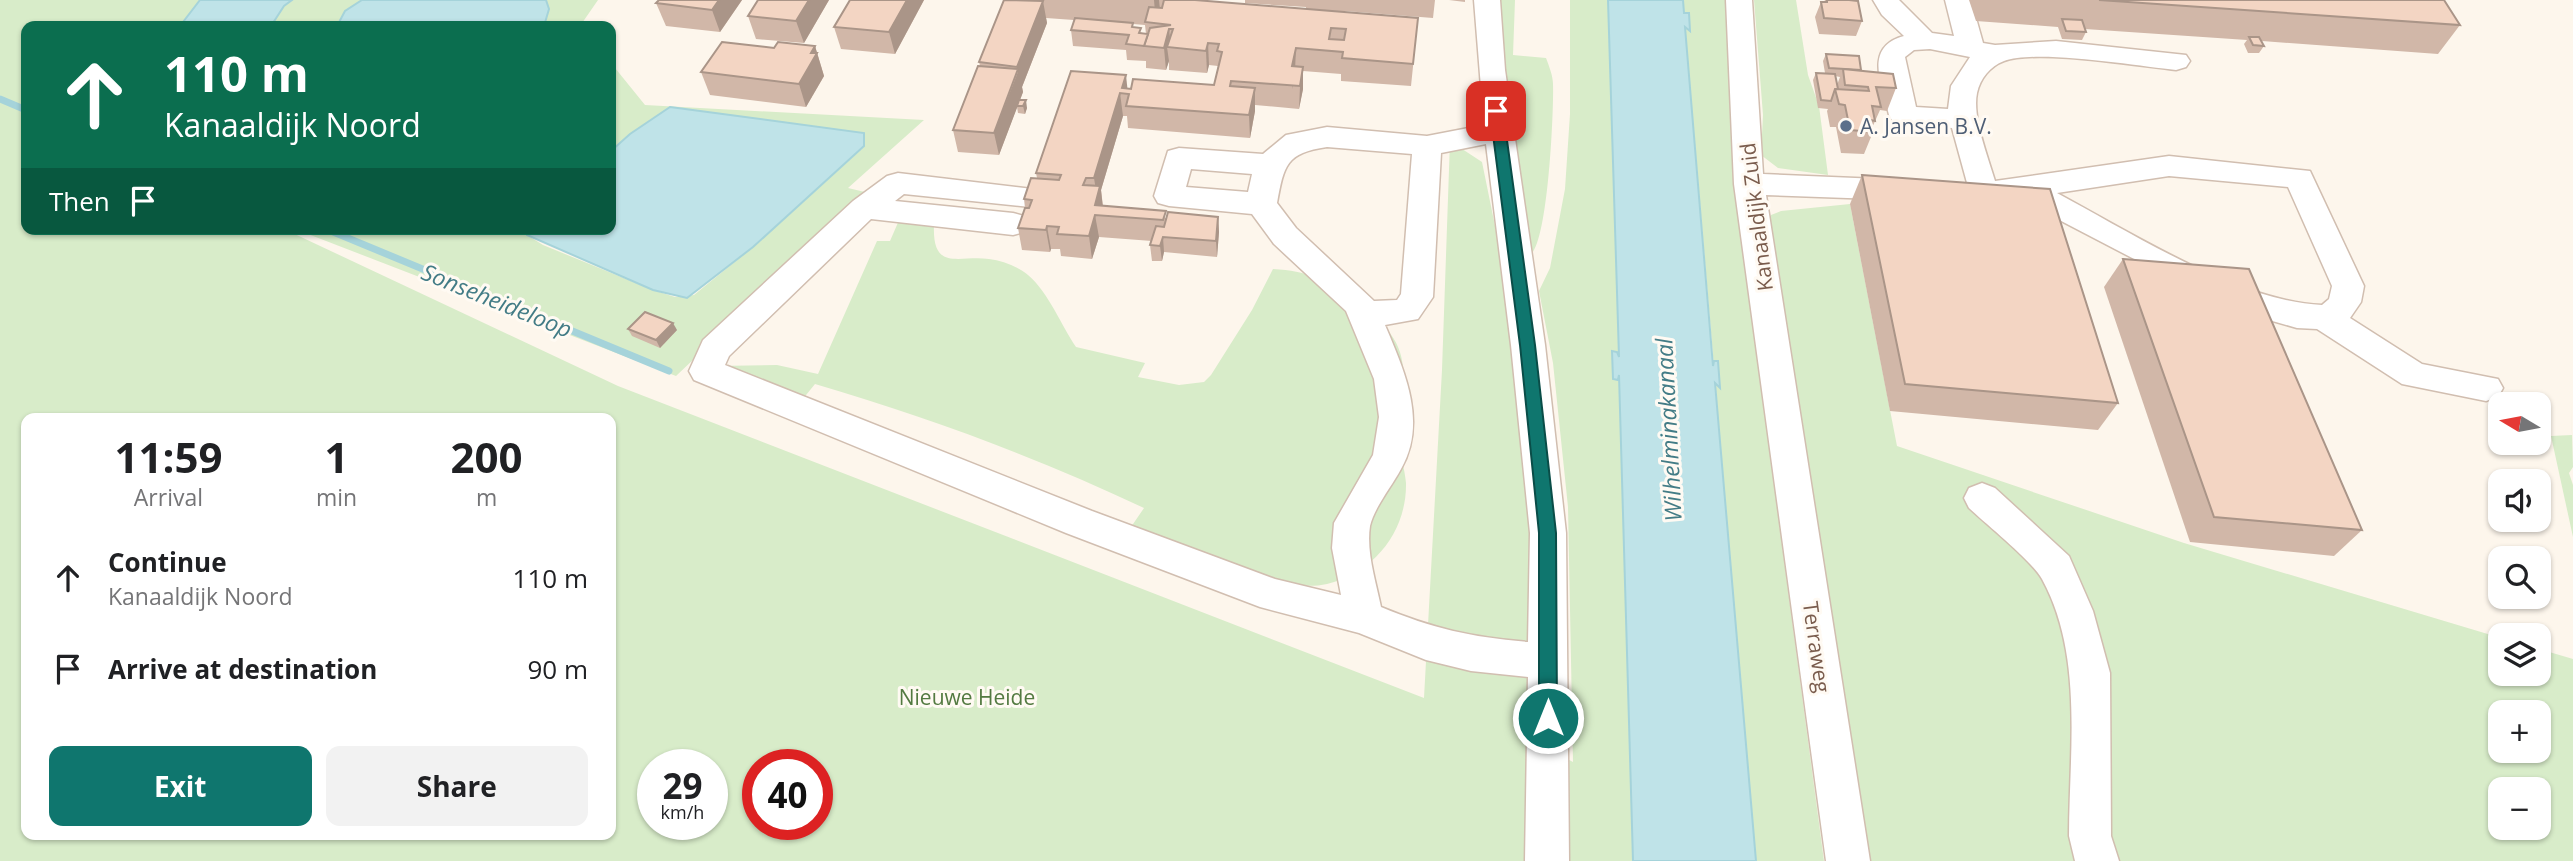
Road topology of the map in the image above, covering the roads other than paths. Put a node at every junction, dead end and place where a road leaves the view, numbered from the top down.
1 (1487, 0) edge
2 (1739, 0) edge
3 (1886, 0) edge
4 (1958, 0) edge
5 (1924, 40) junction
6 (1983, 52) junction
7 (2176, 61) dead end
8 (1966, 120) junction
9 (1499, 132) junction
10 (1427, 146) junction
11 (1269, 165) junction
12 (1749, 184) junction
13 (2027, 190) junction
14 (1955, 193) junction
15 (1261, 204) junction
16 (1022, 210) edge
17 (1364, 314) junction
18 (2323, 317) junction
19 (2486, 388) dead end
20 (1786, 433) joint
21 (1982, 498) dead end
22 (1364, 617) junction
23 (1548, 662) junction
24 (1546, 861) edge
25 (1848, 861) edge
26 (2097, 861) edge

1 - 9 street
2 - 12 street, Kanaaldijk Zuid
3 - 5 street
4 - 6 street
5 - 6 street
5 - 8 street
6 - 7 street
6 - 8 street
8 - 14 street
9 - 10 street
9 - 23 street
10 - 11 street
10 - 17 street
11 - 15 street
11 - 15 street
12 - 14 street
12 - 20 street, Kanaaldijk Zuid
13 - 14 street
13 - 18 street
13 - 18 street
15 - 17 street
16 - 22 street
17 - 22 street
18 - 19 street
20 - 25 street, Terraweg
21 - 26 street
22 - 23 street
23 - 24 street

